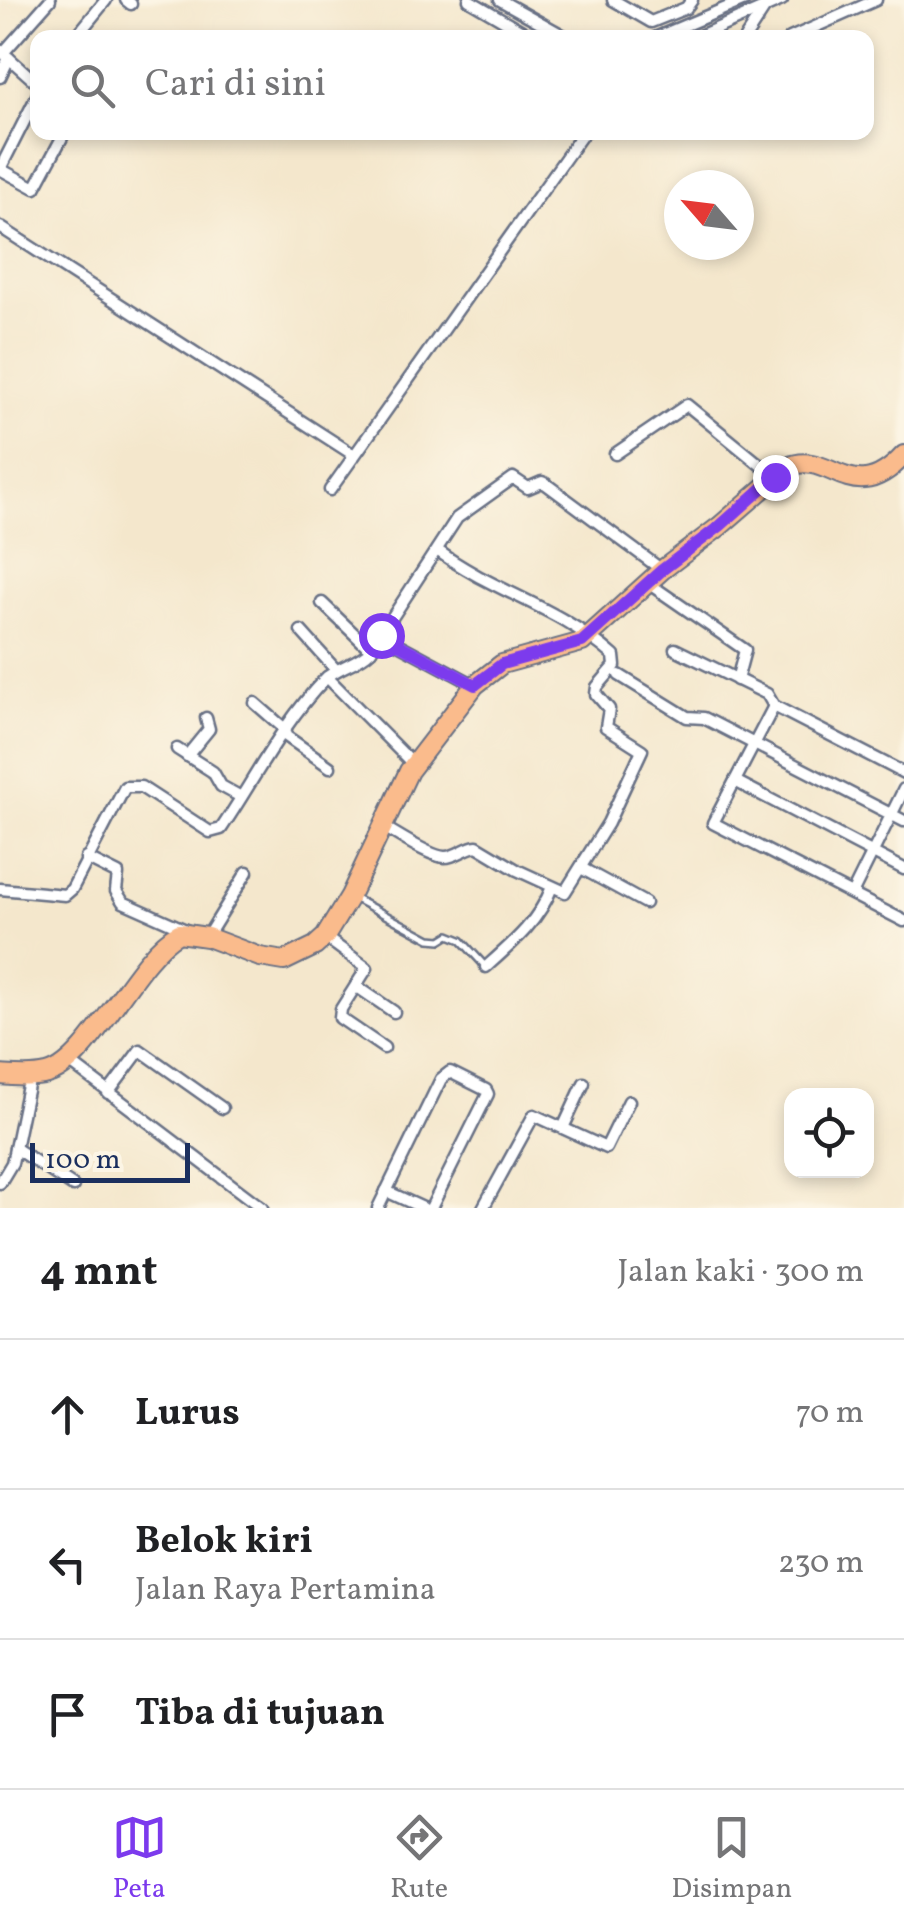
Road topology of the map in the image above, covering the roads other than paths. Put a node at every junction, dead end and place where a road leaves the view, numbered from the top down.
1 (50, 0) edge
2 (106, 0) edge
3 (469, 0) edge
4 (500, 0) edge
5 (692, 0) edge
6 (745, 0) edge
7 (782, 0) edge
8 (876, 0) edge
9 (620, 2) edge
10 (768, 4) edge
11 (82, 30) edge
12 (520, 30) edge
13 (554, 30) edge
14 (674, 30) edge
15 (711, 30) edge
16 (751, 30) edge
17 (808, 30) edge
18 (4, 54) edge
19 (0, 77) edge
20 (30, 77) edge
21 (30, 110) edge
22 (61, 140) edge
23 (578, 140) edge
24 (0, 169) edge
25 (0, 227) edge
26 (615, 454) dead end
27 (354, 455) junction
28 (904, 455) edge
29 (775, 477) junction
30 (330, 490) dead end
31 (437, 550) junction
32 (655, 576) junction
33 (322, 603) dead end
34 (302, 632) dead end
35 (590, 634) junction
36 (381, 635) junction
37 (371, 650) junction
38 (675, 650) dead end
39 (332, 673) junction
40 (619, 676) dead end
41 (737, 680) junction
42 (475, 685) junction
43 (255, 703) dead end
44 (774, 706) junction
45 (206, 718) dead end
46 (285, 732) junction
47 (754, 744) junction
48 (414, 764) junction
49 (330, 766) dead end
50 (904, 773) edge
51 (734, 781) junction
52 (904, 789) edge
53 (242, 797) junction
54 (891, 815) junction
55 (904, 822) edge
56 (382, 826) junction
57 (872, 853) junction
58 (86, 858) junction
59 (581, 868) junction
60 (904, 869) edge
61 (246, 872) dead end
62 (552, 888) junction
63 (0, 889) edge
64 (852, 894) junction
65 (350, 896) junction
66 (645, 903) dead end
67 (904, 921) edge
68 (199, 935) junction
69 (325, 937) junction
70 (486, 966) joint
71 (356, 986) junction
72 (394, 1012) dead end
73 (384, 1048) dead end
74 (68, 1061) junction
75 (0, 1076) edge
76 (30, 1076) junction
77 (584, 1083) dead end
78 (108, 1093) junction
79 (629, 1101) dead end
80 (222, 1108) dead end
81 (563, 1128) junction
82 (14, 1148) junction
83 (0, 1183) edge
84 (73, 1186) dead end
85 (386, 1191) junction
86 (262, 1208) edge
87 (378, 1208) edge
88 (423, 1208) edge
89 (431, 1208) edge
90 (482, 1208) edge

1 - 18 street
2 - 11 street
3 - 12 street
4 - 13 street
5 - 9 street
6 - 14 street
7 - 10 street
8 - 17 street
10 - 15 street
10 - 16 street
18 - 19 street
18 - 20 street
21 - 24 street
22 - 24 street
23 - 27 street
25 - 27 street
26 - 29 street
27 - 30 street
28 - 29 main road
29 - 32 main road
31 - 32 street
31 - 35 street
31 - 36 street
32 - 35 main road
32 - 41 street
33 - 37 street
34 - 39 street
35 - 42 main road
35 - 59 street
36 - 37 street
36 - 42 street
37 - 39 street
38 - 41 street
39 - 46 street
39 - 48 street
40 - 47 street
41 - 44 street
42 - 48 main road
43 - 46 street
44 - 47 street
44 - 50 street
45 - 53 street
46 - 49 street
46 - 53 street
47 - 51 street
47 - 54 street
48 - 56 main road
51 - 57 street
51 - 64 street
52 - 54 street
53 - 58 street
54 - 55 street
54 - 57 street
56 - 62 street
56 - 65 main road
57 - 60 street
57 - 64 street
58 - 63 street
58 - 68 street
59 - 62 street
59 - 66 street
61 - 68 street
62 - 70 street
64 - 67 street
65 - 69 main road
65 - 70 lane
68 - 69 main road
68 - 74 main road
69 - 71 street
71 - 72 street
71 - 73 street
74 - 76 main road
74 - 78 street
75 - 76 main road
76 - 82 street
77 - 81 street
78 - 80 street
78 - 86 street
79 - 81 street
81 - 90 street
82 - 83 street
82 - 84 street
85 - 87 street
85 - 88 street
85 - 89 street

